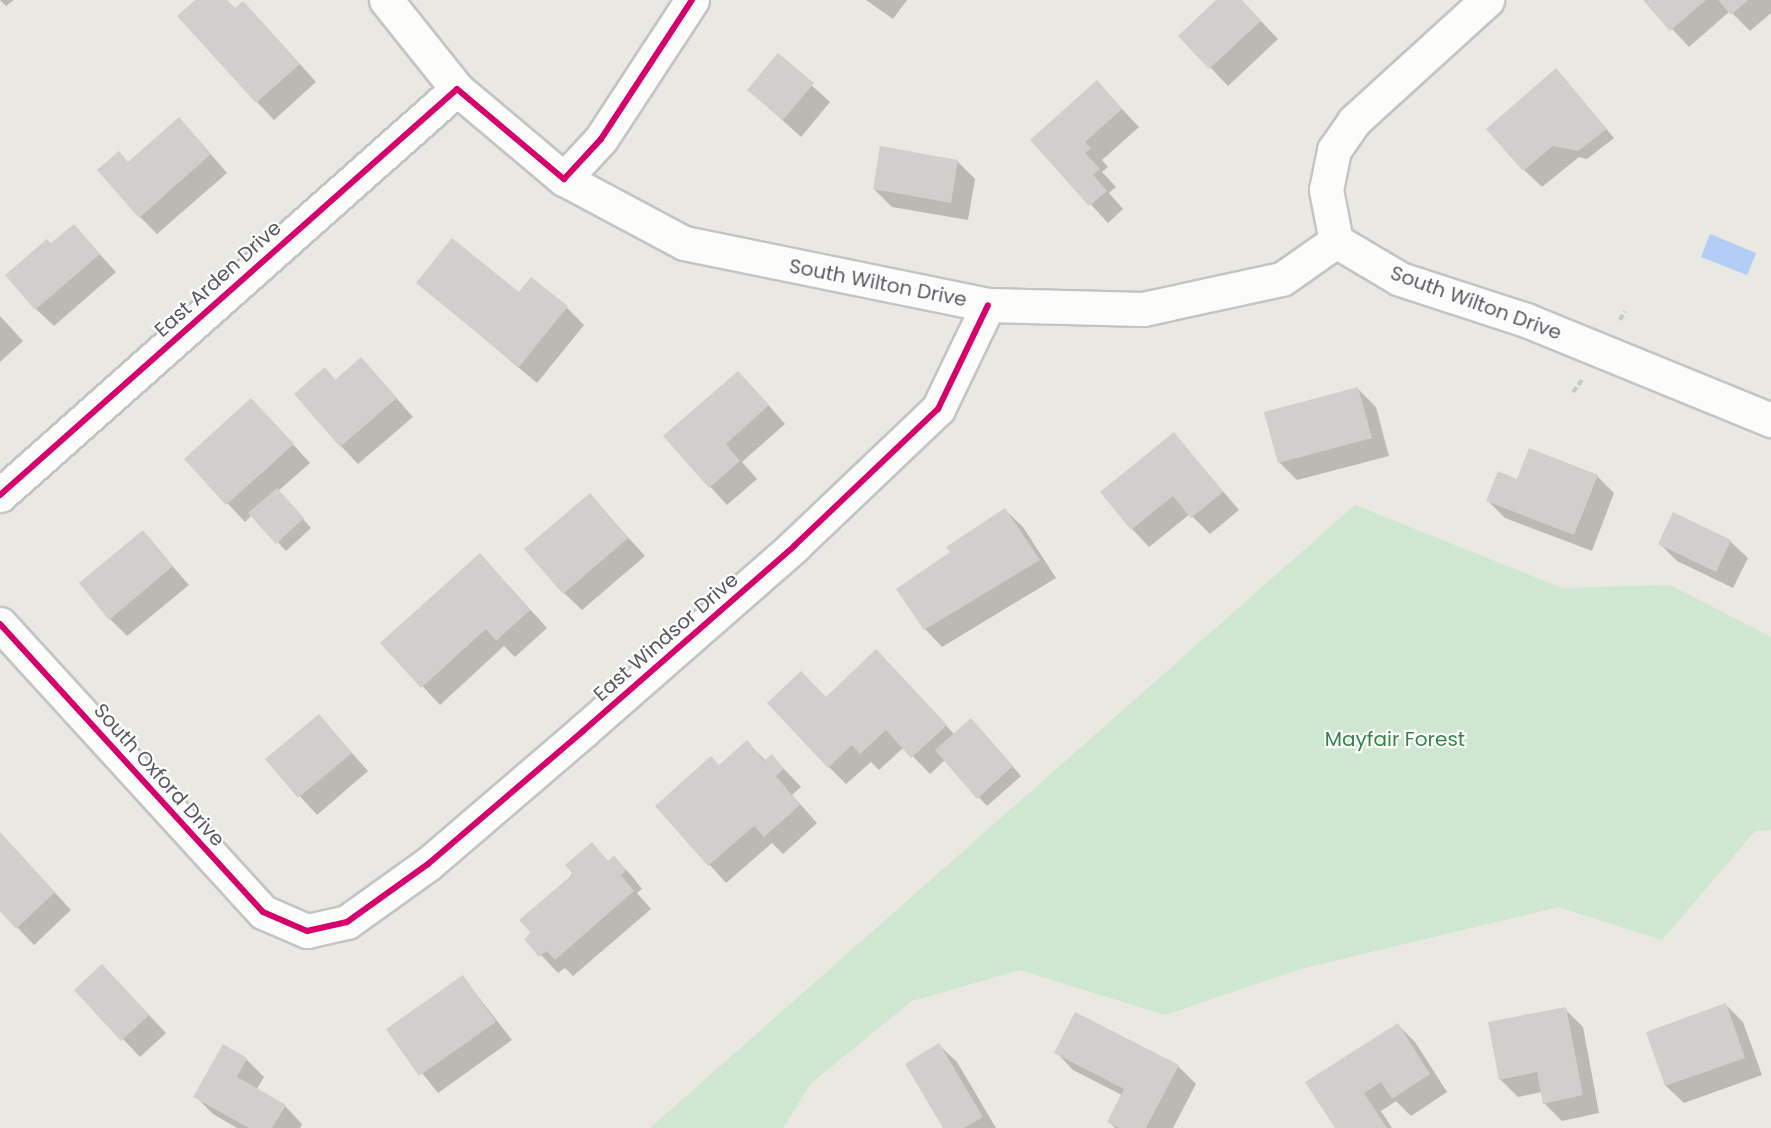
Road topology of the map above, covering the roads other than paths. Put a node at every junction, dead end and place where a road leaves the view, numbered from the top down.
1 (387, 0) edge
2 (692, 0) edge
3 (1487, 0) edge
4 (457, 88) junction
5 (564, 179) junction
6 (1336, 241) junction
7 (988, 305) junction
8 (1771, 420) edge
9 (0, 495) edge
10 (0, 624) edge
11 (307, 931) joint

1 - 4 street, South Wilton Drive
2 - 5 street
3 - 6 street
4 - 5 street, South Wilton Drive
4 - 9 street, East Arden Drive
5 - 7 street, South Wilton Drive
6 - 7 street, South Wilton Drive
6 - 8 street, South Wilton Drive
7 - 11 street, East Windsor Drive
10 - 11 street, South Oxford Drive

